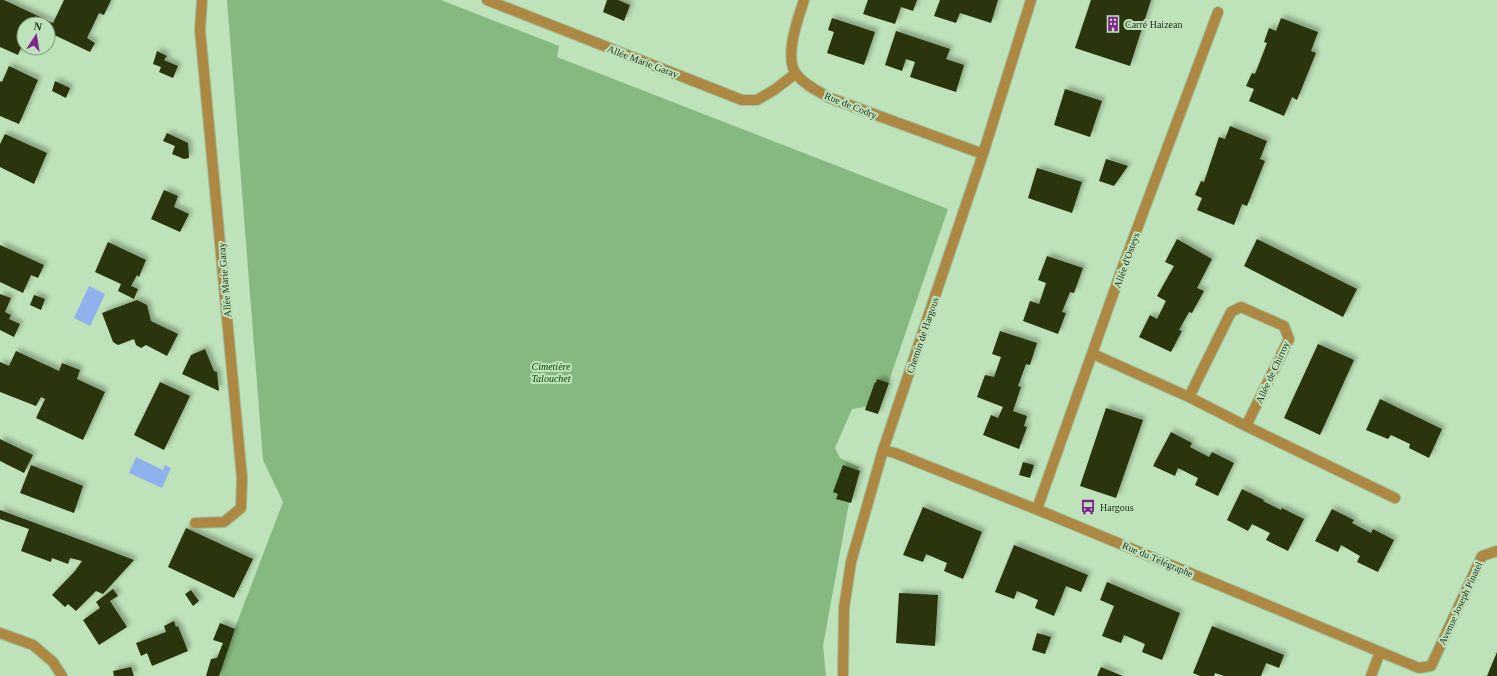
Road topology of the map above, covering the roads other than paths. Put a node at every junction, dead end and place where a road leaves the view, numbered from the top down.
1 (202, 0) edge
2 (487, 0) edge
3 (804, 0) edge
4 (1031, 0) edge
5 (1218, 12) dead end
6 (795, 74) junction
7 (983, 154) junction
8 (1093, 354) junction
9 (1189, 397) junction
10 (1246, 426) junction
11 (883, 450) junction
12 (1395, 498) dead end
13 (1037, 510) junction
14 (195, 524) dead end
15 (1497, 551) edge
16 (0, 633) edge
17 (1380, 652) junction
18 (1431, 666) joint
19 (62, 676) edge
20 (843, 676) edge
21 (1371, 676) edge

1 - 14 street, Allée Marie Garay
2 - 6 street, Allée Marie Garay
3 - 6 street
4 - 7 street, Chemin de Hargous
5 - 8 street, Allée d'Osteys
6 - 7 street, Rue de Codry
7 - 11 street, Chemin de Hargous
8 - 9 street
8 - 13 street, Allée d'Osteys
9 - 10 street
9 - 10 street, Allée de Chirroy
10 - 12 street
11 - 13 street, Rue du Télégraphe
11 - 20 street, Chemin de Hargous
13 - 17 street, Rue du Télégraphe
15 - 18 street, Avenue Joseph Pinatel
16 - 19 street
17 - 18 street, Rue du Télégraphe
17 - 21 street

